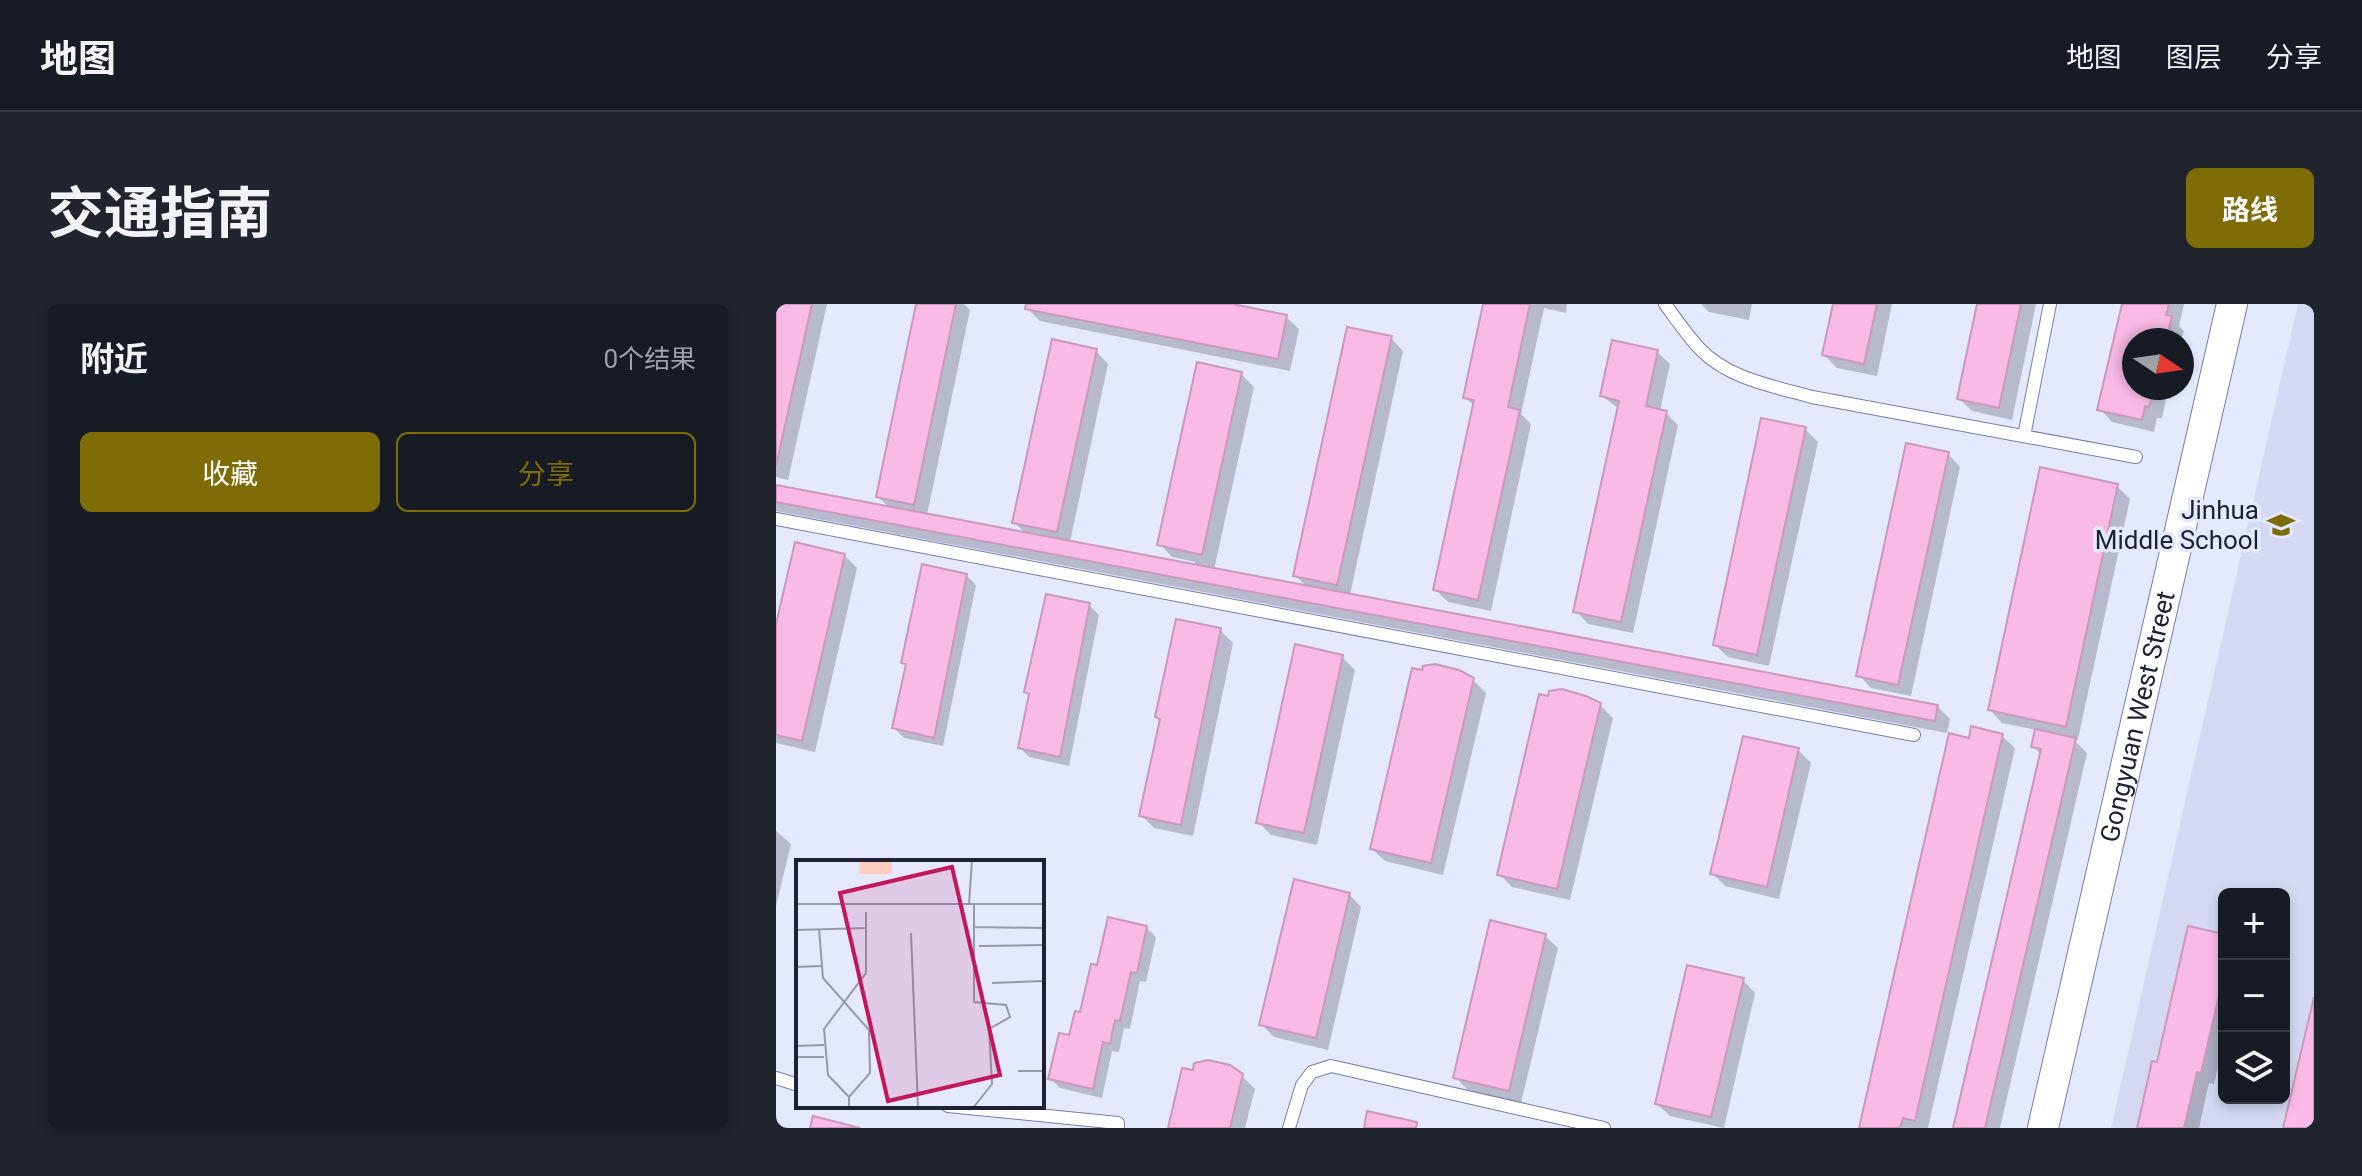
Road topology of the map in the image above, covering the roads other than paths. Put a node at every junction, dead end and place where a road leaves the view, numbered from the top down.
1 (1665, 304) edge
2 (2050, 304) edge
3 (2232, 304) edge
4 (2024, 436) junction
5 (2136, 457) dead end
6 (776, 519) edge
7 (1914, 735) dead end
8 (776, 1078) edge
9 (796, 1084) edge
10 (968, 1108) edge
11 (1118, 1128) edge
12 (1289, 1128) edge
13 (1604, 1128) edge
14 (2043, 1128) edge

1 - 4 lane
2 - 4 lane
3 - 14 street, Gongyuan West Street
4 - 5 lane
6 - 7 lane
8 - 9 lane
10 - 11 lane
12 - 13 lane

